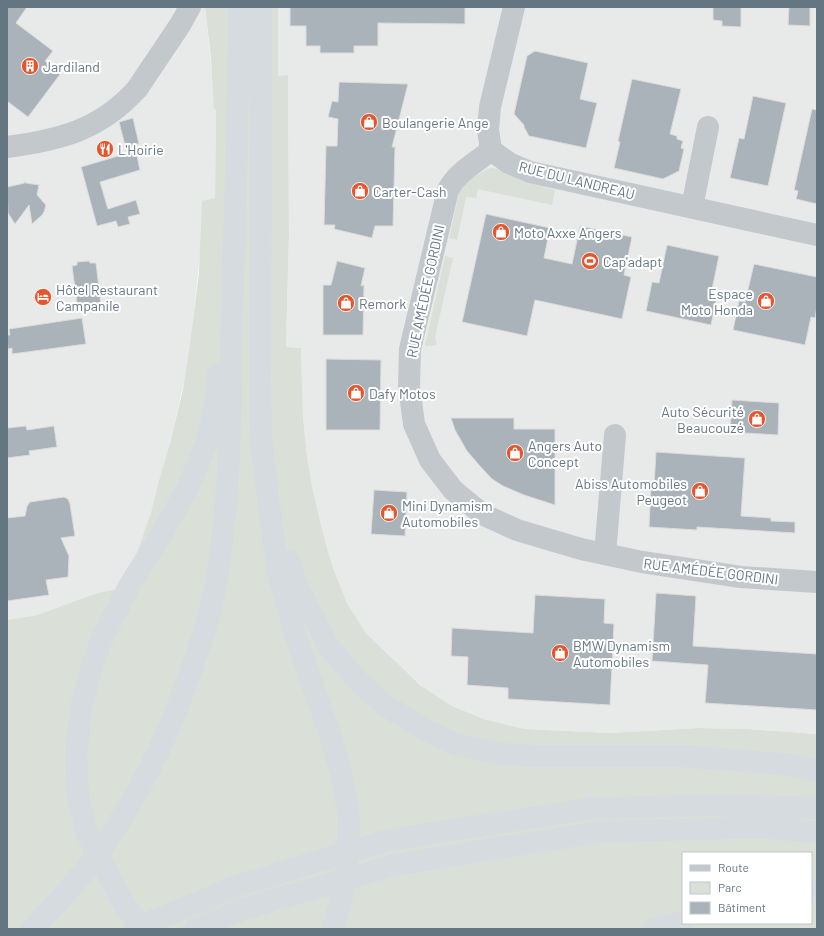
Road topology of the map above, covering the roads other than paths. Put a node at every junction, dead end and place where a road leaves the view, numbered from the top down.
1 (190, 7) edge
2 (239, 7) edge
3 (261, 7) edge
4 (514, 7) edge
5 (708, 127) dead end
6 (7, 147) edge
7 (491, 150) junction
8 (692, 207) junction
9 (817, 235) edge
10 (232, 335) junction
11 (615, 435) dead end
12 (268, 506) junction
13 (605, 554) junction
14 (817, 582) edge
15 (817, 771) edge
16 (817, 808) edge
17 (817, 832) edge
18 (336, 920) edge
19 (682, 922) edge
20 (32, 929) edge
21 (135, 929) edge
22 (144, 929) edge
23 (196, 929) edge
24 (654, 929) edge

1 - 6 street
2 - 10 highway
3 - 12 highway
4 - 7 street
5 - 8 street
7 - 8 street, RUE DU LANDREAU
7 - 13 street, RUE AMÉDÉE GORDINI
8 - 9 street, RUE DU LANDREAU
10 - 20 highway
10 - 22 highway
11 - 13 street
12 - 15 highway
12 - 18 highway
13 - 14 street, RUE AMÉDÉE GORDINI
16 - 21 highway
17 - 23 highway
19 - 24 highway

